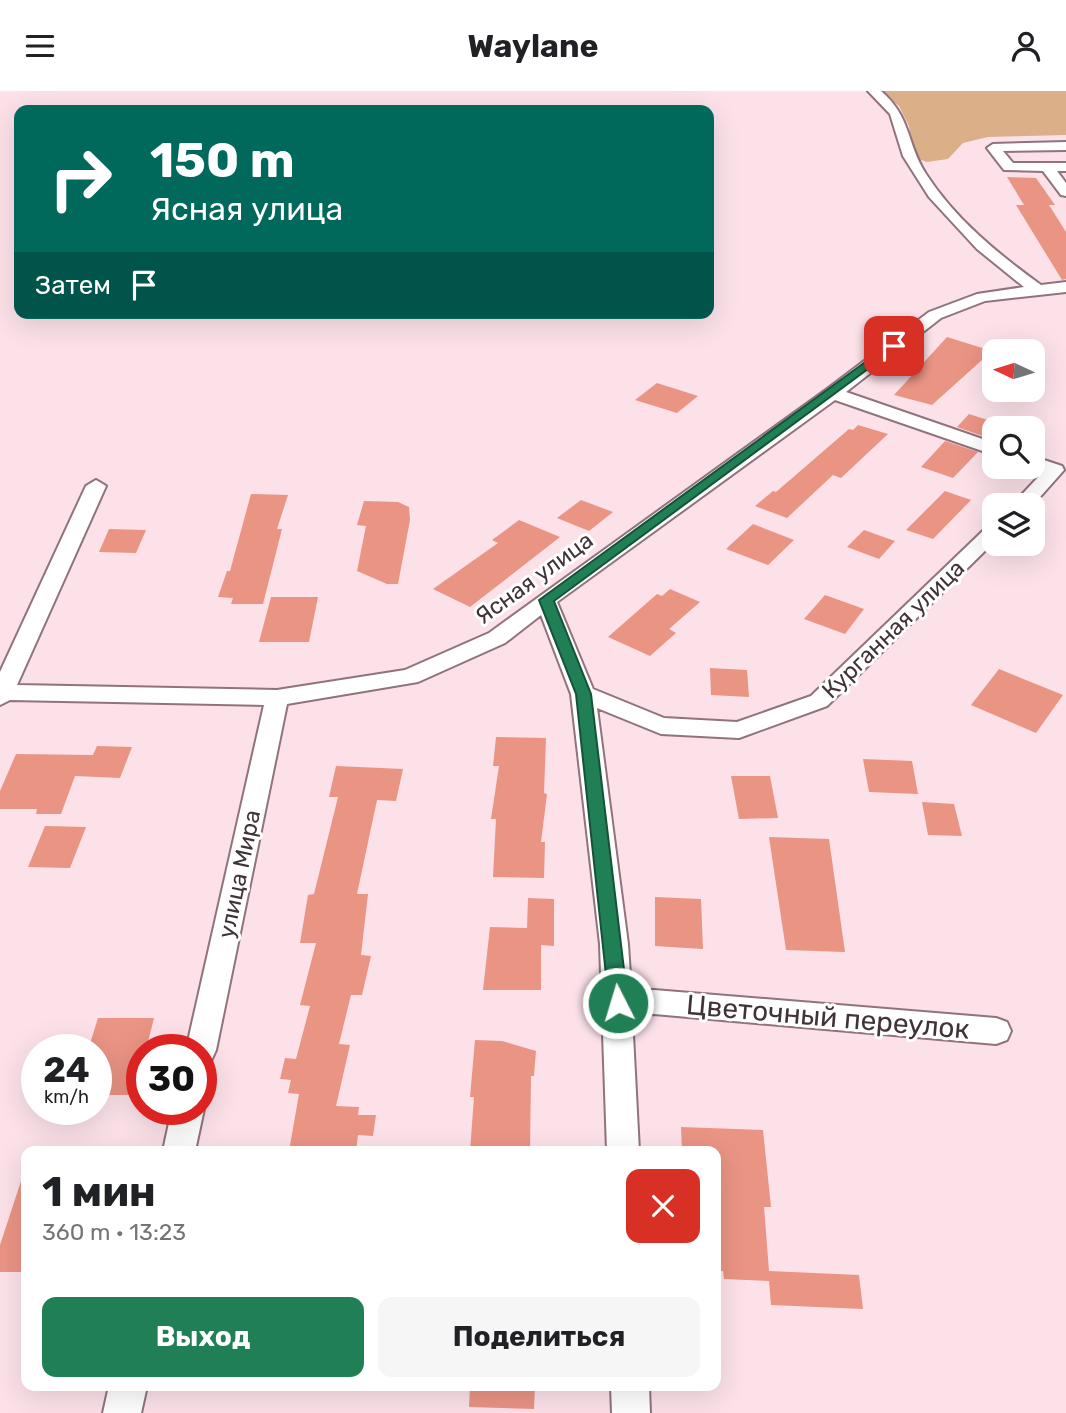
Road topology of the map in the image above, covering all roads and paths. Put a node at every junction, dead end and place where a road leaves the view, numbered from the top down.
1 (874, 91) edge
2 (1066, 146) edge
3 (1047, 167) junction
4 (1066, 167) edge
5 (1066, 192) edge
6 (1066, 287) edge
7 (1036, 289) junction
8 (833, 393) junction
9 (982, 445) edge
10 (1060, 472) edge
11 (96, 487) dead end
12 (1036, 493) edge
13 (982, 543) edge
14 (546, 600) junction
15 (1, 694) edge
16 (583, 694) junction
17 (277, 698) junction
18 (618, 1003) junction
19 (996, 1031) dead end
20 (204, 1034) edge
21 (185, 1125) edge
22 (180, 1146) edge
23 (623, 1146) edge
24 (127, 1391) edge
25 (631, 1391) edge
26 (122, 1413) edge
27 (631, 1413) edge

1 - 7 street
2 - 3 street
3 - 4 street
3 - 5 street
6 - 7 street, Ясная улица
7 - 8 street, Ясная улица
8 - 9 street
8 - 14 street, Ясная улица
10 - 12 street
11 - 15 street
13 - 16 street, Курганная улица
14 - 16 street
14 - 17 street, Ясная улица
15 - 17 street, Ясная улица
16 - 18 street
17 - 20 street, улица Мира
18 - 19 street, Цветочный переулок
18 - 23 street
21 - 22 street
24 - 26 street
25 - 27 street

